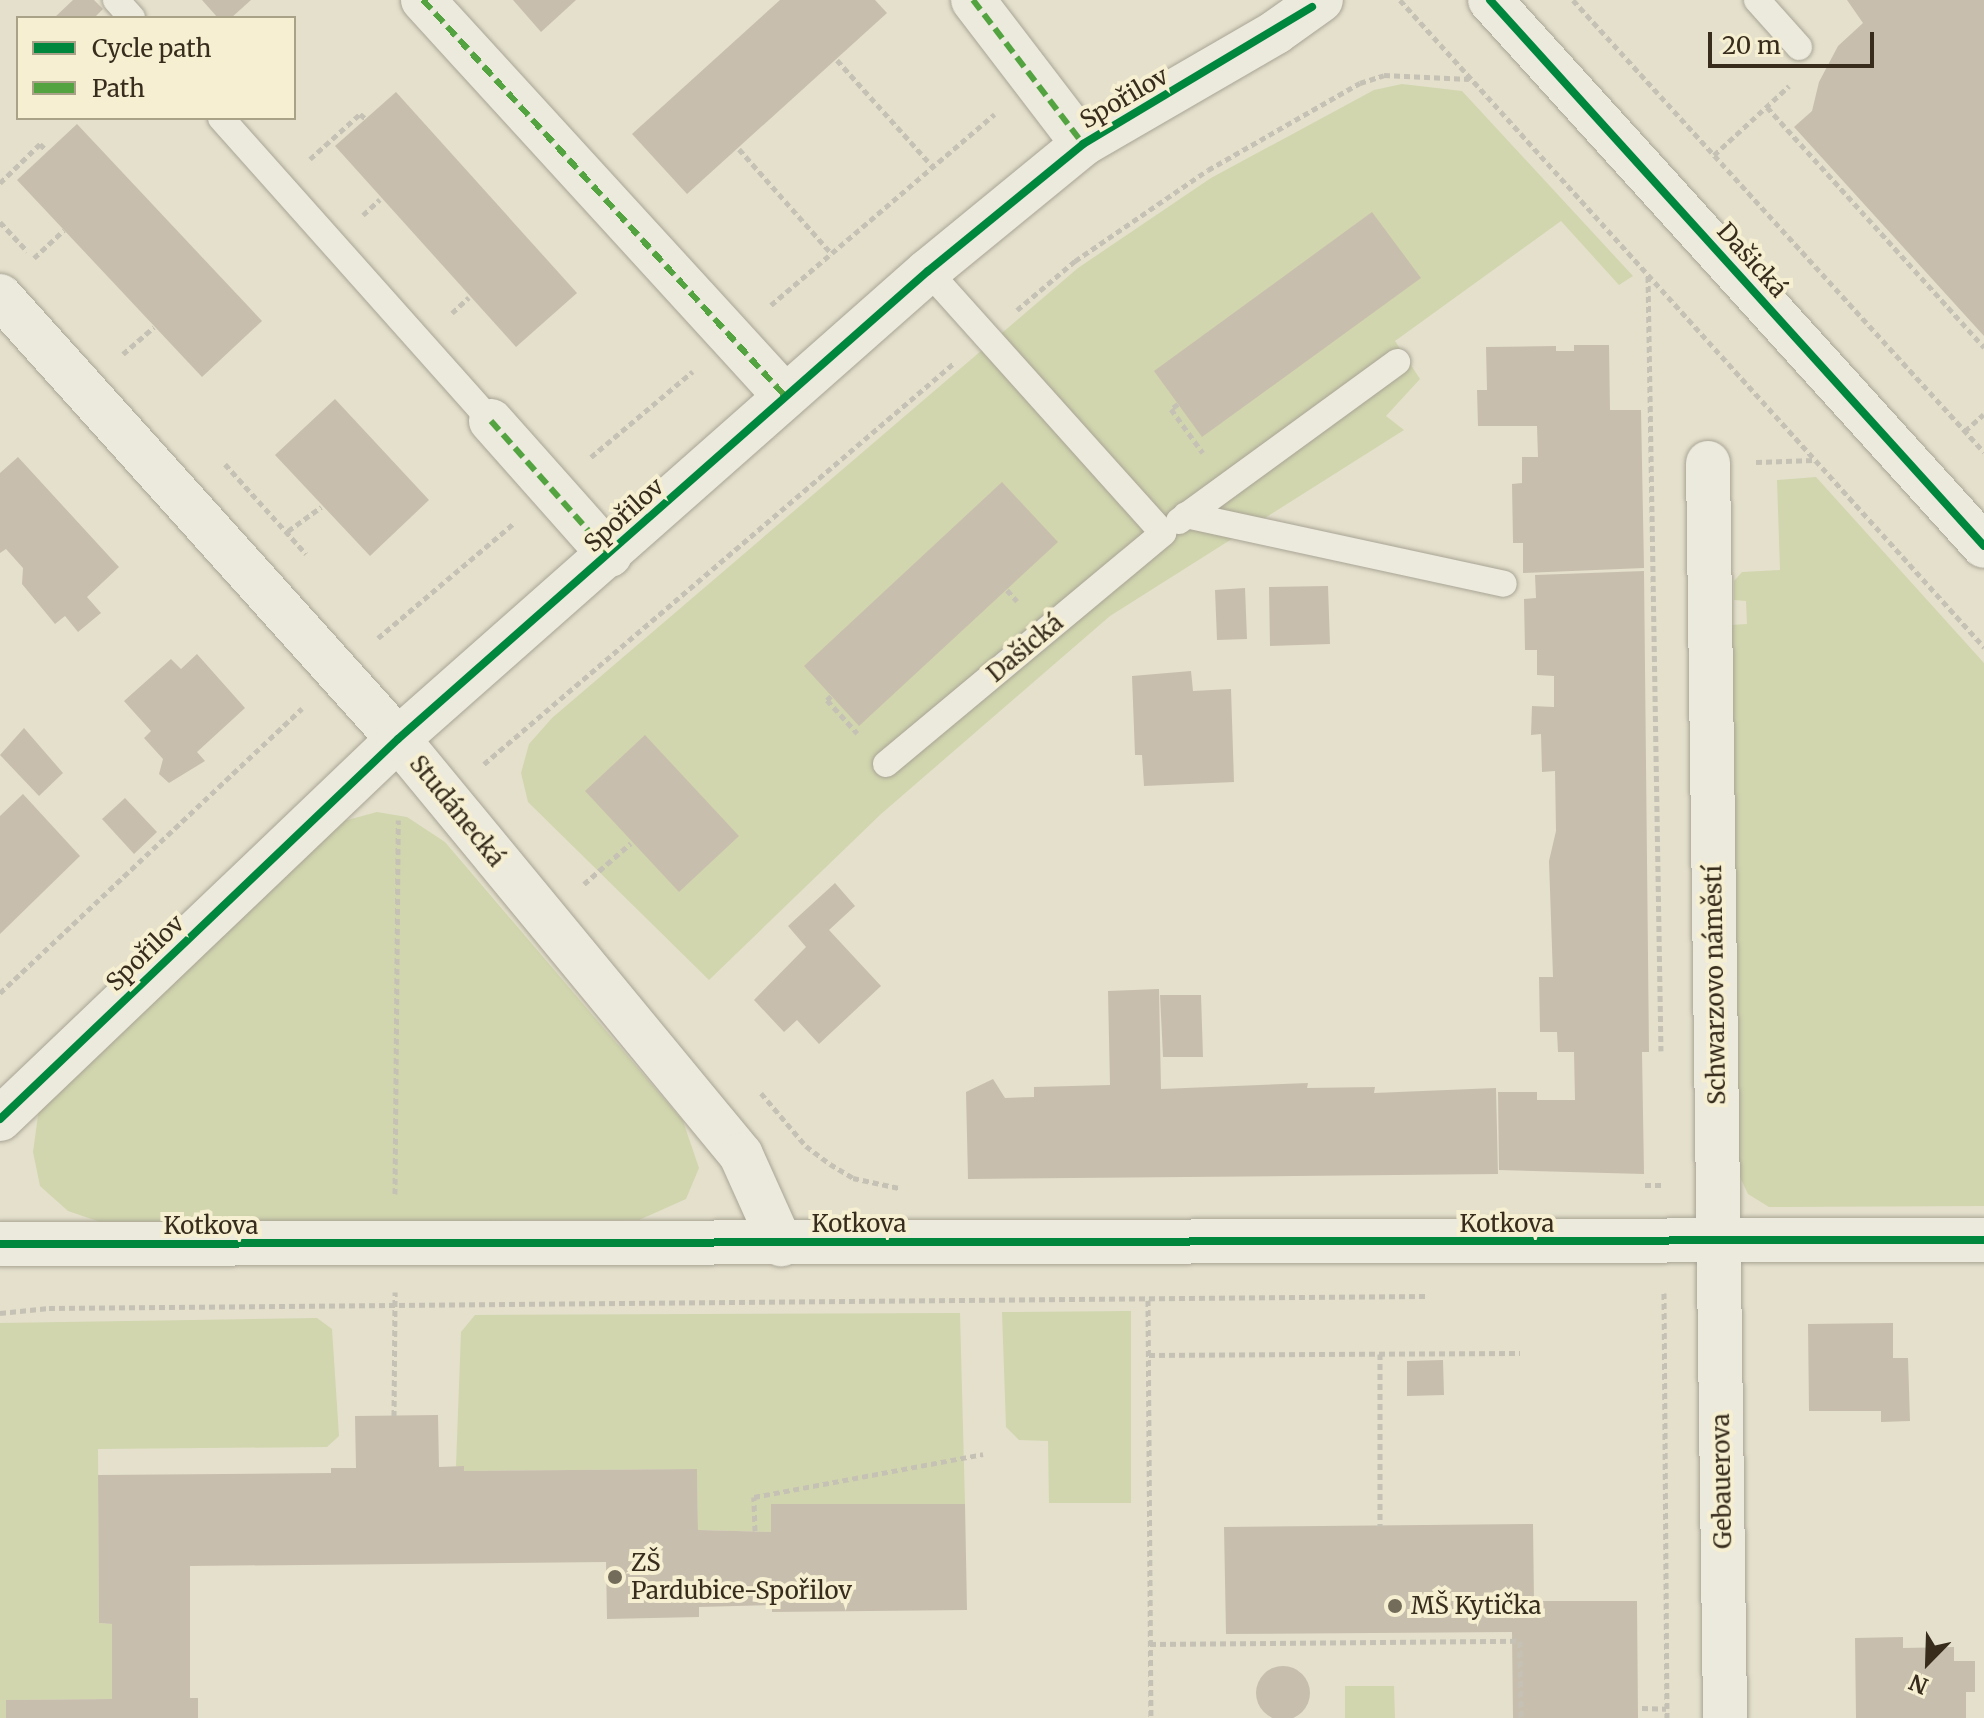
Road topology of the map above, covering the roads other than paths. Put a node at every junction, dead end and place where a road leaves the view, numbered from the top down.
1 (116, 0) edge
2 (423, 0) edge
3 (973, 0) edge
4 (1490, 0) edge
5 (1757, 0) edge
6 (1316, 4) edge
7 (130, 16) edge
8 (1799, 47) dead end
9 (223, 120) edge
10 (1083, 144) junction
11 (928, 271) junction
12 (0, 296) edge
13 (1397, 362) dead end
14 (785, 396) junction
15 (491, 421) joint
16 (1708, 463) dead end
17 (1186, 515) junction
18 (1163, 533) junction
19 (1984, 546) edge
20 (610, 555) junction
21 (1504, 584) dead end
22 (398, 739) junction
23 (886, 764) road end
24 (0, 1119) edge
25 (1984, 1240) edge
26 (1719, 1243) junction
27 (0, 1244) edge
28 (781, 1244) junction
29 (1725, 1718) edge

1 - 7 lane
2 - 14 street
3 - 10 street
4 - 19 street, Dašická
5 - 8 lane
6 - 10 street, Spořilov
9 - 15 lane
10 - 11 street, Spořilov
11 - 14 street, Spořilov
11 - 18 lane
12 - 22 street, Studánecká
13 - 17 lane, Dašická
14 - 20 street, Spořilov
15 - 20 street
16 - 26 street, Schwarzovo náměstí
17 - 18 lane, Dašická
17 - 21 lane
18 - 23 lane, Dašická
20 - 22 street, Spořilov
22 - 24 street, Spořilov
22 - 28 street, Studánecká
25 - 26 street
26 - 28 street, Kotkova
26 - 29 street, Gebauerova
27 - 28 street, Kotkova

